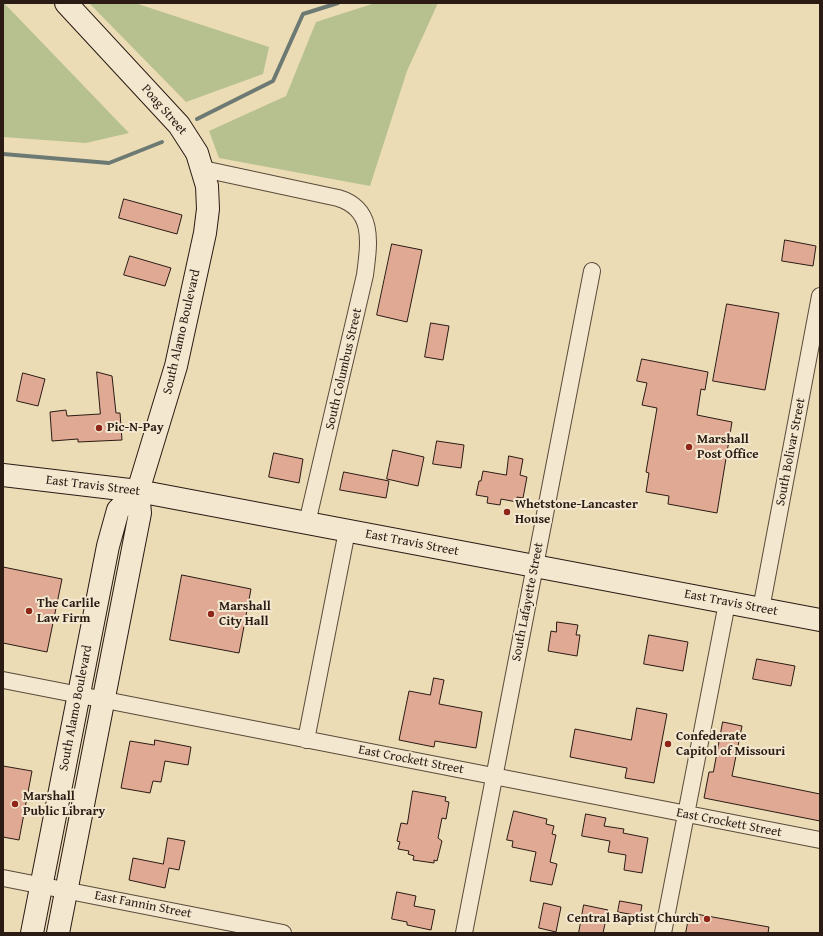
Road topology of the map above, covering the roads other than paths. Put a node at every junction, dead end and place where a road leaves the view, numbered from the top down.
1 (66, 3) edge
2 (203, 169) junction
3 (592, 271) dead end
4 (820, 296) edge
5 (3, 475) edge
6 (138, 491) junction
7 (308, 523) junction
8 (347, 531) junction
9 (535, 566) junction
10 (727, 603) junction
11 (761, 609) junction
12 (820, 620) edge
13 (3, 680) edge
14 (79, 694) junction
15 (104, 700) junction
16 (306, 740) junction
17 (494, 776) junction
18 (686, 815) junction
19 (820, 840) edge
20 (3, 878) edge
21 (41, 886) junction
22 (66, 890) junction
23 (266, 931) edge
24 (32, 933) edge
25 (58, 933) edge
26 (283, 933) edge
27 (464, 933) edge
28 (663, 933) edge

1 - 2 street, Poag Street
2 - 6 street, South Alamo Boulevard
2 - 7 street, South Columbus Street
3 - 9 street, South Lafayette Street
4 - 11 street, South Bolivar Street
5 - 6 street, East Travis Street
6 - 7 street, East Travis Street
6 - 14 street, South Alamo Boulevard
6 - 15 street, South Alamo Boulevard
7 - 8 street, East Travis Street
8 - 9 street, East Travis Street
8 - 16 street
9 - 10 street, East Travis Street
9 - 17 street, South Lafayette Street
10 - 11 street, East Travis Street
10 - 18 street
11 - 12 street, East Travis Street
13 - 14 street, East Crockett Street
14 - 15 street, East Crockett Street
14 - 21 street, South Alamo Boulevard
15 - 16 street, East Crockett Street
15 - 22 street, South Alamo Boulevard
16 - 17 street, East Crockett Street
17 - 18 street, East Crockett Street
17 - 27 street, South Lafayette Street
18 - 19 street, East Crockett Street
18 - 28 street
20 - 21 street, East Fannin Street
21 - 22 street, East Fannin Street
21 - 24 street, South Alamo Boulevard
22 - 23 street, East Fannin Street
22 - 25 street, South Alamo Boulevard
23 - 26 street, East Fannin Street

